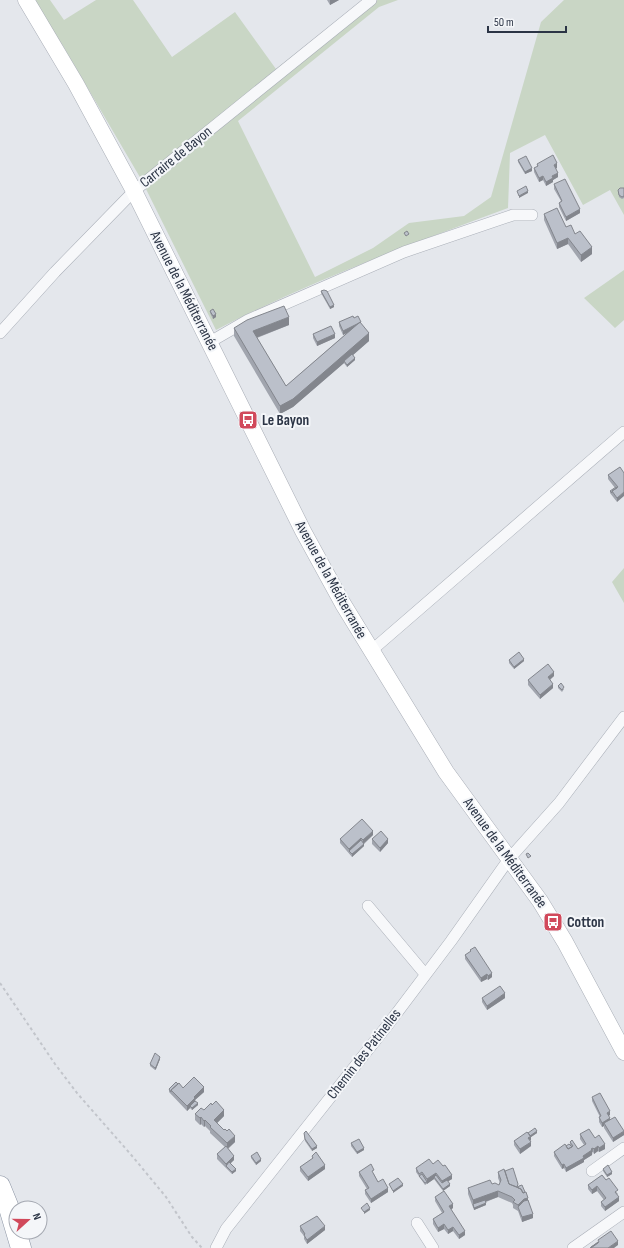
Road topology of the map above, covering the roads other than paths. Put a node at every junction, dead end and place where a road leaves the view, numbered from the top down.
1 (19, 0) edge
2 (26, 0) edge
3 (371, 0) edge
4 (76, 84) junction
5 (134, 191) junction
6 (532, 216) dead end
7 (0, 333) edge
8 (210, 342) junction
9 (624, 432) edge
10 (371, 651) junction
11 (624, 717) edge
12 (510, 859) junction
13 (368, 906) dead end
14 (425, 974) junction
15 (624, 1052) edge
16 (624, 1148) edge
17 (592, 1171) dead end
18 (0, 1186) edge
19 (624, 1212) edge
20 (417, 1223) dead end
21 (21, 1248) edge
22 (216, 1248) edge
23 (433, 1248) edge
24 (573, 1248) edge

1 - 4 main road, Avenue de la Méditerranée
2 - 4 main road, Avenue de la Méditerranée
3 - 5 street, Carraire de Bayon
4 - 5 main road, Avenue de la Méditerranée
5 - 7 street, Carraire de Bayon
5 - 8 main road, Avenue de la Méditerranée
6 - 8 street
8 - 10 main road, Avenue de la Méditerranée
9 - 10 street
10 - 12 main road, Avenue de la Méditerranée
11 - 12 street, Chemin des Patinelles
12 - 14 street, Chemin des Patinelles
12 - 15 main road, Avenue de la Méditerranée
13 - 14 street
14 - 22 street, Chemin des Patinelles
16 - 17 street
18 - 21 highway
19 - 24 street
20 - 23 street

